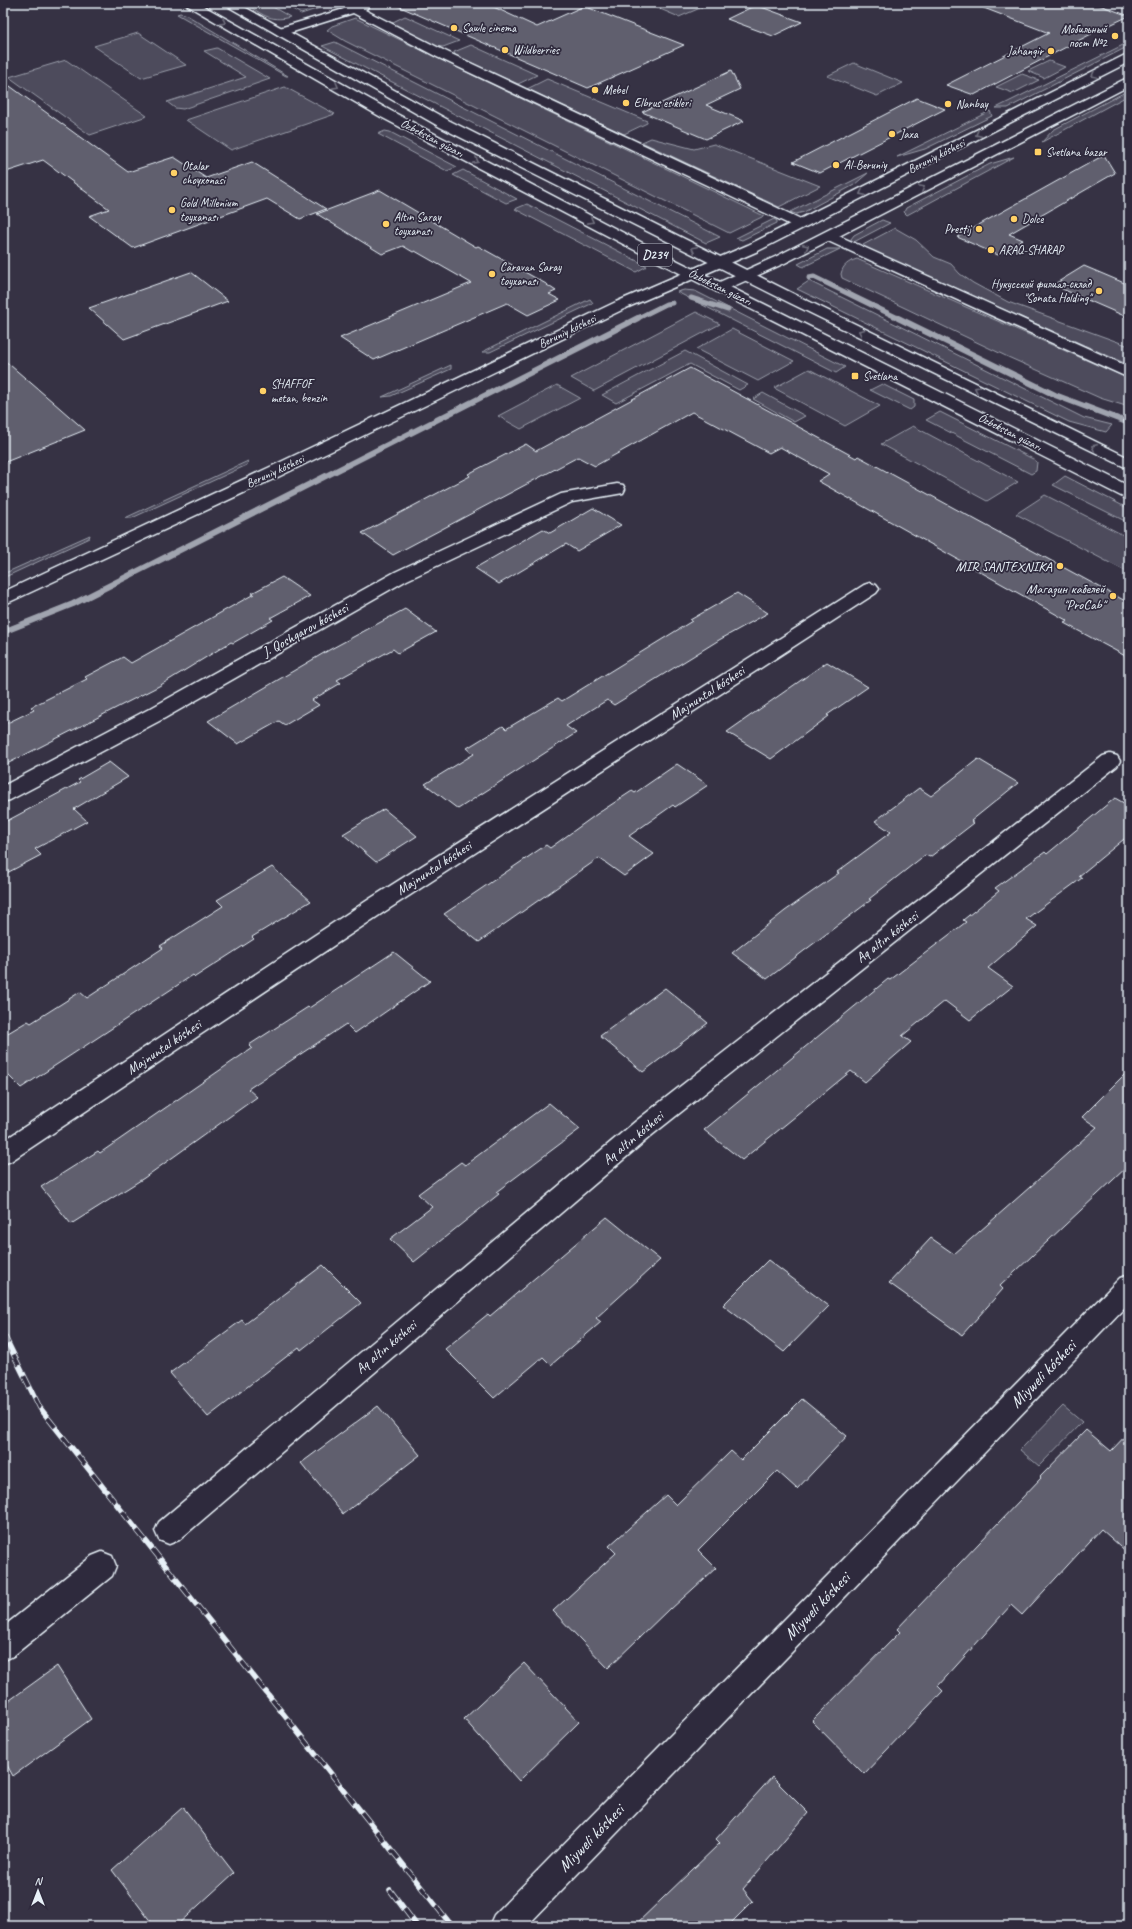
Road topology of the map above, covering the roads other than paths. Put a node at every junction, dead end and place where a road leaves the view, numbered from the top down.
1 (189, 3) edge
2 (228, 3) edge
3 (374, 3) edge
4 (348, 6) edge
5 (280, 32) junction
6 (1129, 57) edge
7 (1129, 81) edge
8 (800, 224) junction
9 (828, 236) junction
10 (753, 248) junction
11 (780, 260) junction
12 (720, 262) junction
13 (693, 274) junction
14 (747, 275) junction
15 (720, 287) junction
16 (1129, 373) edge
17 (1129, 464) edge
18 (617, 489) dead end
19 (1129, 493) edge
20 (870, 589) dead end
21 (3, 599) edge
22 (1110, 761) dead end
23 (3, 795) edge
24 (3, 1154) edge
25 (1129, 1286) edge
26 (169, 1531) dead end
27 (102, 1566) dead end
28 (3, 1646) edge
29 (505, 1926) edge

1 -> 13 street, Ózbekstan gúzarı / D234
2 - 5 street, Ózbekstan gúzarı / D234
3 - 4 street
4 - 5 street
4 - 8 street
12 -> 5 street, Ózbekstan gúzarı / D234
6 -> 8 street, Beruniy kóshesi
9 -> 7 street, Beruniy kóshesi
8 - 10 street, Beruniy kóshesi
11 -> 9 street, Beruniy kóshesi
9 - 16 street
10 - 11 street
10 - 12 street, Beruniy kóshesi
11 - 14 street, Beruniy kóshesi
12 - 13 street, Beruniy kóshesi
12 - 14 street, Ózbekstan gúzarı / D234
13 - 15 street, Ózbekstan gúzarı / D234
13 - 21 street, Beruniy kóshesi
14 - 15 street, Beruniy kóshesi
17 -> 14 street, Ózbekstan gúzarı / D234
15 - 19 street, Ózbekstan gúzarı / D234
18 - 23 street, J. Qoshqarov kóshesi
20 - 24 street, Majnuntal kóshesi
22 - 26 street, Aq altın kóshesi
25 - 29 street, Miyweli kóshesi
27 - 28 street

